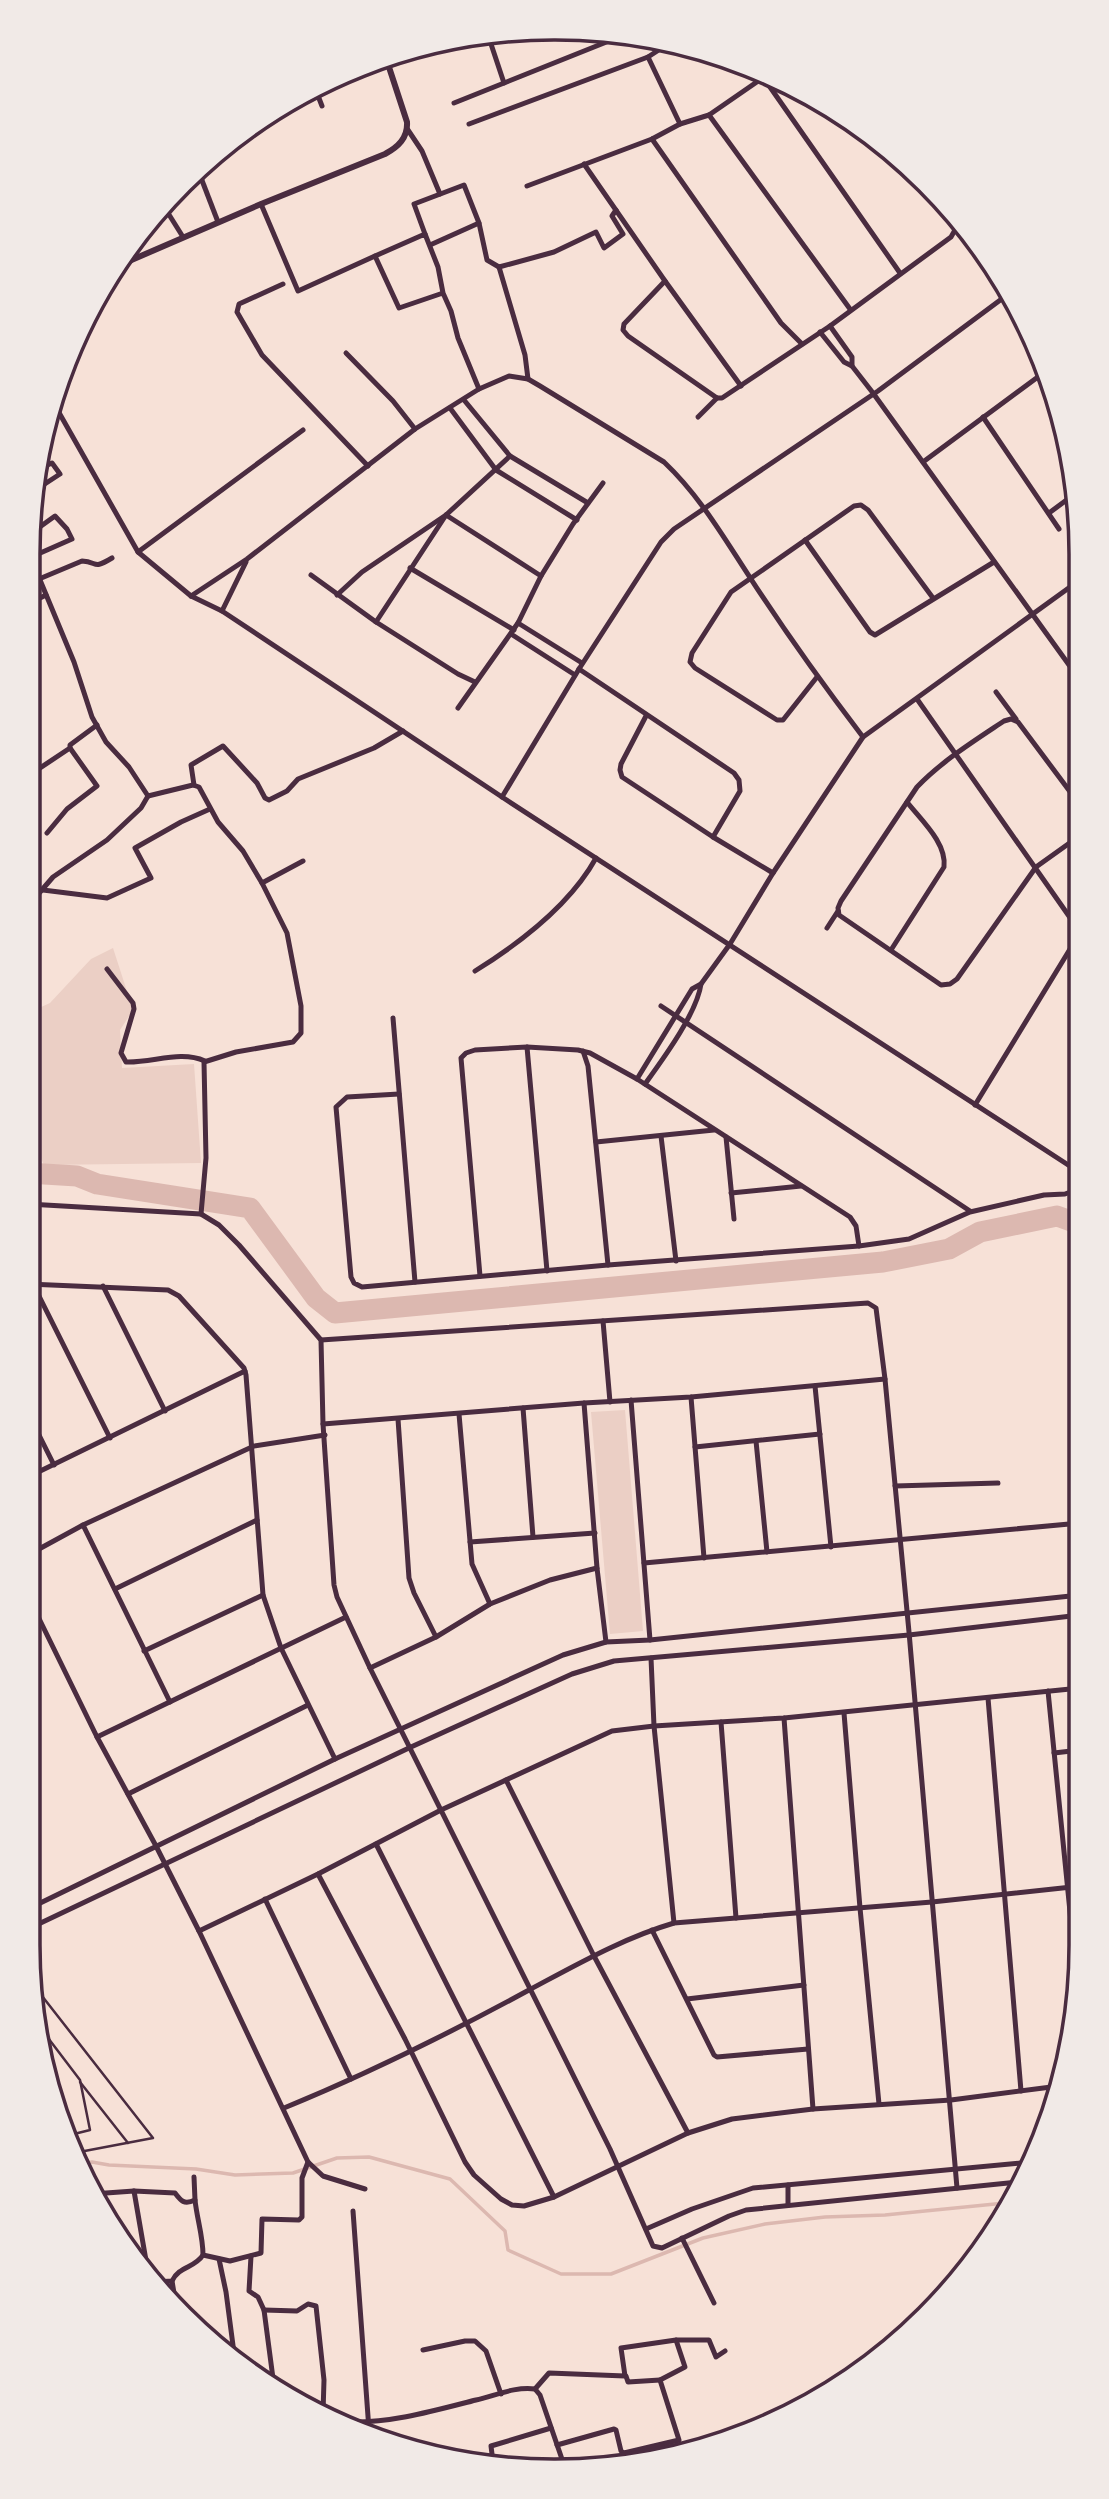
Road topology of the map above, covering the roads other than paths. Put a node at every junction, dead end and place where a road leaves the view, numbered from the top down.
1 (604, 43) edge
2 (491, 45) edge
3 (658, 51) edge
4 (648, 57) junction
5 (389, 68) edge
6 (757, 82) edge
7 (504, 83) junction
8 (774, 90) edge
9 (319, 97) edge
10 (454, 103) dead end
11 (322, 106) dead end
12 (709, 116) junction
13 (468, 124) dead end
14 (680, 124) junction
15 (408, 130) junction
16 (652, 139) junction
17 (584, 164) junction
18 (202, 180) edge
19 (527, 186) dead end
20 (440, 194) junction
21 (261, 204) junction
22 (616, 210) junction
23 (169, 214) edge
24 (218, 222) junction
25 (479, 223) junction
26 (955, 232) edge
27 (425, 234) junction
28 (183, 237) junction
29 (430, 245) junction
30 (375, 256) junction
31 (135, 258) edge
32 (499, 267) junction
33 (900, 273) junction
34 (665, 281) junction
35 (283, 284) dead end
36 (443, 293) junction
37 (1001, 299) edge
38 (850, 309) junction
39 (830, 326) junction
40 (820, 332) junction
41 (802, 344) junction
42 (346, 353) dead end
43 (852, 366) junction
44 (1037, 378) edge
45 (528, 380) junction
46 (741, 386) junction
47 (478, 389) junction
48 (873, 393) junction
49 (717, 398) junction
50 (464, 400) junction
51 (450, 408) junction
52 (60, 414) edge
53 (698, 417) dead end
54 (983, 417) junction
55 (415, 429) junction
56 (303, 430) dead end
57 (510, 456) junction
58 (923, 463) junction
59 (48, 465) edge
60 (368, 466) junction
61 (496, 470) junction
62 (46, 483) edge
63 (603, 483) dead end
64 (1066, 501) edge
65 (588, 503) junction
66 (704, 507) junction
67 (1049, 513) junction
68 (446, 515) junction
69 (577, 520) junction
70 (41, 526) edge
71 (1059, 529) dead end
72 (805, 540) junction
73 (138, 552) junction
74 (40, 553) edge
75 (111, 558) dead end
76 (247, 559) junction
77 (994, 562) junction
78 (410, 568) junction
79 (311, 575) dead end
80 (541, 576) junction
81 (750, 578) junction
82 (40, 579) edge
83 (40, 581) edge
84 (1069, 588) edge
85 (46, 595) junction
86 (337, 595) junction
87 (191, 596) junction
88 (40, 598) edge
89 (933, 598) junction
90 (222, 611) junction
91 (1033, 614) junction
92 (376, 622) junction
93 (518, 623) junction
94 (512, 632) junction
95 (1069, 665) edge
96 (579, 669) junction
97 (817, 677) junction
98 (475, 682) junction
99 (996, 692) dead end
100 (916, 699) junction
101 (458, 708) dead end
102 (646, 716) junction
103 (1018, 722) junction
104 (97, 725) junction
105 (403, 732) junction
106 (863, 737) junction
107 (71, 748) junction
108 (956, 754) junction
109 (40, 767) edge
110 (194, 785) junction
111 (1069, 790) edge
112 (148, 796) junction
113 (502, 797) junction
114 (907, 802) junction
115 (210, 809) junction
116 (47, 833) dead end
117 (713, 837) junction
118 (1069, 843) edge
119 (596, 858) junction
120 (303, 861) dead end
121 (1036, 867) junction
122 (774, 873) junction
123 (262, 883) junction
124 (43, 890) junction
125 (40, 893) edge
126 (838, 911) junction
127 (1069, 916) edge
128 (827, 928) dead end
129 (730, 944) junction
130 (891, 950) junction
131 (1069, 951) edge
132 (107, 969) dead end
133 (475, 971) dead end
134 (701, 984) junction
135 (661, 1006) dead end
136 (676, 1017) junction
137 (393, 1018) dead end
138 (684, 1023) junction
139 (527, 1047) junction
140 (583, 1051) junction
141 (205, 1061) junction
142 (637, 1079) junction
143 (645, 1084) junction
144 (399, 1094) junction
145 (975, 1105) junction
146 (716, 1130) junction
147 (662, 1136) junction
148 (726, 1137) junction
149 (596, 1142) junction
150 (1069, 1166) edge
151 (802, 1186) junction
152 (732, 1193) junction
153 (1069, 1193) edge
154 (40, 1205) edge
155 (201, 1212) junction
156 (970, 1212) junction
157 (734, 1219) dead end
158 (859, 1246) junction
159 (676, 1261) junction
160 (608, 1265) junction
161 (547, 1271) junction
162 (480, 1276) junction
163 (415, 1282) junction
164 (40, 1284) edge
165 (103, 1286) junction
166 (40, 1302) edge
167 (603, 1321) junction
168 (321, 1340) junction
169 (245, 1371) junction
170 (885, 1379) junction
171 (815, 1386) junction
172 (691, 1397) junction
173 (631, 1401) junction
174 (610, 1402) junction
175 (584, 1403) junction
176 (523, 1408) junction
177 (166, 1411) junction
178 (459, 1414) junction
179 (398, 1419) junction
180 (323, 1424) junction
181 (820, 1434) junction
182 (325, 1435) junction
183 (40, 1437) edge
184 (110, 1438) junction
185 (756, 1441) junction
186 (254, 1446) junction
187 (695, 1447) junction
188 (54, 1465) junction
189 (40, 1471) edge
190 (998, 1483) dead end
191 (895, 1486) junction
192 (257, 1520) junction
193 (1069, 1524) edge
194 (83, 1525) junction
195 (595, 1533) junction
196 (533, 1538) junction
197 (900, 1541) junction
198 (470, 1542) junction
199 (831, 1547) junction
200 (40, 1548) edge
201 (767, 1552) junction
202 (704, 1558) junction
203 (644, 1563) junction
204 (597, 1569) junction
205 (115, 1589) junction
206 (263, 1595) junction
207 (1069, 1596) edge
208 (490, 1604) junction
209 (907, 1615) junction
210 (1069, 1616) edge
211 (346, 1617) junction
212 (40, 1621) edge
213 (909, 1634) junction
214 (436, 1637) junction
215 (650, 1640) junction
216 (606, 1642) junction
217 (281, 1648) junction
218 (144, 1651) junction
219 (651, 1658) junction
220 (370, 1668) junction
221 (1069, 1689) edge
222 (1048, 1691) junction
223 (988, 1698) junction
224 (170, 1702) junction
225 (308, 1705) junction
226 (915, 1706) junction
227 (844, 1713) junction
228 (784, 1718) junction
229 (721, 1722) junction
230 (654, 1726) junction
231 (403, 1730) junction
232 (97, 1737) junction
233 (410, 1745) junction
234 (1069, 1751) edge
235 (1054, 1753) junction
236 (335, 1759) junction
237 (506, 1780) junction
238 (128, 1794) junction
239 (441, 1810) junction
240 (376, 1844) junction
241 (158, 1846) junction
242 (164, 1862) junction
243 (318, 1874) junction
244 (1067, 1888) junction
245 (1004, 1895) junction
246 (265, 1899) junction
247 (932, 1902) junction
248 (40, 1903) edge
249 (1069, 1907) edge
250 (860, 1908) junction
251 (800, 1913) junction
252 (736, 1918) junction
253 (40, 1923) edge
254 (674, 1923) junction
255 (652, 1930) junction
256 (199, 1931) junction
257 (594, 1956) junction
258 (804, 1985) junction
259 (531, 1990) junction
260 (43, 1998) edge
261 (687, 1999) junction
262 (467, 2021) junction
263 (49, 2040) edge
264 (808, 2049) junction
265 (410, 2050) junction
266 (351, 2079) junction
267 (79, 2080) junction
268 (1048, 2087) edge
269 (1021, 2091) junction
270 (951, 2099) junction
271 (879, 2104) junction
272 (284, 2108) junction
273 (813, 2109) junction
274 (76, 2133) edge
275 (688, 2133) junction
276 (128, 2143) junction
277 (84, 2151) edge
278 (308, 2162) junction
279 (1020, 2163) edge
280 (619, 2167) junction
281 (956, 2171) junction
282 (194, 2177) dead end
283 (1010, 2183) edge
284 (788, 2185) junction
285 (957, 2188) junction
286 (365, 2189) dead end
287 (134, 2191) junction
288 (104, 2193) edge
289 (554, 2197) junction
290 (195, 2200) junction
291 (788, 2205) junction
292 (353, 2211) dead end
293 (646, 2229) junction
294 (683, 2239) junction
295 (145, 2255) edge
296 (203, 2255) junction
297 (251, 2256) junction
298 (219, 2259) junction
299 (166, 2281) edge
300 (172, 2281) junction
301 (173, 2290) edge
302 (714, 2303) dead end
303 (264, 2310) junction
304 (676, 2340) junction
305 (233, 2346) edge
306 (423, 2350) dead end
307 (725, 2351) dead end
308 (272, 2374) edge
309 (626, 2376) junction
310 (660, 2380) junction
311 (535, 2389) junction
312 (501, 2394) junction
313 (323, 2404) edge
314 (369, 2423) joint
315 (551, 2428) junction
316 (557, 2445) junction
317 (492, 2455) edge
318 (562, 2459) edge

1 - 7 street
2 - 7 street
3 - 4 street
4 - 13 street
4 - 14 street
5 - 15 street
6 - 12 street
7 - 10 street
8 - 33 street
9 - 11 street
12 - 14 street
12 - 38 street
14 - 16 street
15 - 20 street
15 - 21 street
16 - 17 street
16 - 41 street
17 - 19 street
17 - 22 street
18 - 24 street
20 - 25 street
20 - 27 street
21 - 24 street
21 - 30 street
22 - 32 street
22 - 34 street
23 - 28 street
24 - 28 street
25 - 29 street
25 - 32 street
26 - 33 street
27 - 29 street
27 - 30 street
28 - 31 street
29 - 36 street
30 - 36 street
32 - 45 street
33 - 38 street
34 - 46 street
34 - 49 street
35 - 60 street
36 - 47 street
37 - 48 street
38 - 39 street
39 - 40 street
39 - 43 street
40 - 41 street
40 - 43 street
41 - 46 street
42 - 55 street
43 - 48 street
44 - 54 street
45 - 47 street
45 - 66 street
46 - 49 street
47 - 50 street
48 - 58 street
48 - 66 street
49 - 53 street
50 - 51 street
50 - 57 street
51 - 55 street
51 - 61 street
52 - 73 street
54 - 58 street
54 - 67 street
55 - 60 street
56 - 73 street
57 - 61 street
57 - 65 street
58 - 77 street
59 - 62 street
60 - 76 street
61 - 68 street
61 - 69 street
63 - 65 street
64 - 67 street
65 - 69 street
66 - 81 street
66 - 96 street
67 - 71 street
68 - 78 street
68 - 80 street
68 - 86 street
69 - 80 street
70 - 74 street
72 - 81 street
72 - 89 street
72 - 89 street
73 - 87 street
75 - 82 street
76 - 87 street
76 - 90 street
77 - 89 street
77 - 91 street
78 - 92 street
78 - 94 street
79 - 86 street
80 - 93 street
81 - 97 street
81 - 97 street
83 - 85 street
84 - 91 street
85 - 88 street
85 - 104 street
86 - 92 street
87 - 90 street
90 - 105 street
91 - 95 street
91 - 100 street
92 - 98 street
93 - 94 street
93 - 96 street
94 - 96 street
94 - 98 street
96 - 102 street
96 - 113 street
97 - 106 street
98 - 101 street
99 - 103 street
100 - 106 street
100 - 108 street
102 - 117 street
102 - 117 street
103 - 108 street
103 - 111 street
104 - 107 street
104 - 112 street
105 - 110 street
105 - 113 street
106 - 122 street
107 - 109 street
107 - 116 street
108 - 114 street
108 - 121 street
110 - 112 street
110 - 115 street
112 - 124 street
113 - 119 street
114 - 126 street
114 - 130 street
115 - 123 street
115 - 124 street
117 - 122 street
118 - 121 street
119 - 129 street
119 - 133 street
120 - 123 street
121 - 127 street
121 - 130 street
122 - 129 street
123 - 141 street
124 - 125 street
126 - 128 street
126 - 130 street
129 - 134 street
129 - 145 street
131 - 145 street
132 - 141 street
134 - 136 street
134 - 138 street
135 - 136 street
136 - 138 street
136 - 142 street
137 - 144 street
138 - 143 street
138 - 156 street
139 - 140 street
139 - 161 street
139 - 162 street
140 - 142 street
140 - 149 street
141 - 155 street
142 - 143 street
143 - 146 street
144 - 163 street
144 - 163 street
145 - 150 street
146 - 147 street
146 - 148 street
147 - 149 street
147 - 159 street
148 - 151 street
148 - 152 street
149 - 160 street
151 - 152 street
151 - 158 street
152 - 157 street
153 - 156 street
154 - 155 street
155 - 168 street
156 - 158 street
158 - 159 street
159 - 160 street
160 - 161 street
161 - 162 street
162 - 163 street
164 - 165 street
165 - 169 street
165 - 177 street
166 - 184 street
167 - 168 street
167 - 170 street
167 - 174 street
168 - 180 street
169 - 177 street
169 - 186 street
170 - 171 street
170 - 191 street
171 - 172 street
171 - 181 street
172 - 173 street
172 - 187 street
173 - 174 street
173 - 203 street
174 - 175 street
175 - 176 street
175 - 195 street
176 - 178 street
176 - 196 street
177 - 184 street
178 - 179 street
178 - 198 street
179 - 180 street
179 - 214 street
180 - 182 street
181 - 185 street
181 - 199 street
182 - 186 street
182 - 211 street
183 - 188 street
184 - 188 street
185 - 187 street
185 - 201 street
186 - 192 street
186 - 194 street
187 - 202 street
188 - 189 street
190 - 191 street
191 - 197 street
192 - 205 street
192 - 206 street
193 - 197 street
194 - 200 street
194 - 205 street
195 - 196 street
195 - 204 street
196 - 198 street
197 - 199 street
197 - 209 street
198 - 208 street
199 - 201 street
201 - 202 street
202 - 203 street
203 - 215 street
204 - 208 street
204 - 216 street
205 - 218 street
206 - 217 street
206 - 218 street
207 - 209 street
208 - 214 street
209 - 213 street
209 - 215 street
210 - 213 street
211 - 217 street
211 - 220 street
212 - 232 street
213 - 219 street
213 - 226 street
214 - 220 street
215 - 216 street
216 - 231 street
217 - 224 street
217 - 225 street
218 - 224 street
219 - 230 street
219 - 233 street
220 - 231 street
221 - 222 street
222 - 223 street
222 - 235 street
223 - 226 street
223 - 245 street
224 - 232 street
225 - 236 street
225 - 238 street
226 - 227 street
226 - 247 street
227 - 228 street
227 - 250 street
228 - 229 street
228 - 251 street
229 - 230 street
229 - 252 street
230 - 237 street
230 - 254 street
231 - 233 street
231 - 236 street
232 - 238 street
233 - 239 street
233 - 242 street
234 - 235 street
235 - 244 street
236 - 241 street
237 - 239 street
237 - 257 street
238 - 241 street
239 - 240 street
239 - 259 street
240 - 243 street
240 - 262 street
241 - 242 street
241 - 248 street
242 - 253 street
242 - 256 street
243 - 246 street
243 - 265 street
244 - 245 street
244 - 249 street
245 - 247 street
245 - 269 street
246 - 256 street
246 - 266 street
247 - 250 street
247 - 270 street
250 - 251 street
250 - 271 street
251 - 252 street
251 - 258 street
252 - 254 street
254 - 255 street
255 - 257 street
255 - 261 street
256 - 272 street
257 - 259 street
257 - 275 street
258 - 261 street
258 - 264 street
259 - 262 street
259 - 280 street
260 - 276 lane
261 - 264 street
262 - 265 street
262 - 289 street
263 - 267 lane
264 - 273 street
265 - 266 street
265 - 289 street
266 - 272 street
267 - 274 lane
267 - 276 lane
268 - 269 street
269 - 270 street
270 - 271 street
270 - 281 street
271 - 273 street
272 - 278 street
273 - 275 street
275 - 280 street
276 - 277 lane
278 - 286 street
278 - 297 street
279 - 281 street
280 - 289 street
280 - 293 street
281 - 284 street
281 - 285 street
282 - 290 street
283 - 285 street
284 - 291 street
284 - 293 street
285 - 291 street
287 - 288 street
287 - 290 street
287 - 295 street
290 - 296 street
291 - 294 street
292 - 314 street
293 - 294 street
294 - 302 street
296 - 298 street
296 - 300 street
297 - 298 street
297 - 303 street
298 - 305 street
299 - 300 street
300 - 301 street
303 - 308 street
303 - 313 street
304 - 307 street
304 - 309 street
304 - 310 street
306 - 312 street
309 - 310 street
309 - 311 street
310 - 316 street
311 - 312 street
311 - 315 street
312 - 314 street
315 - 316 street
315 - 317 street
316 - 318 street

